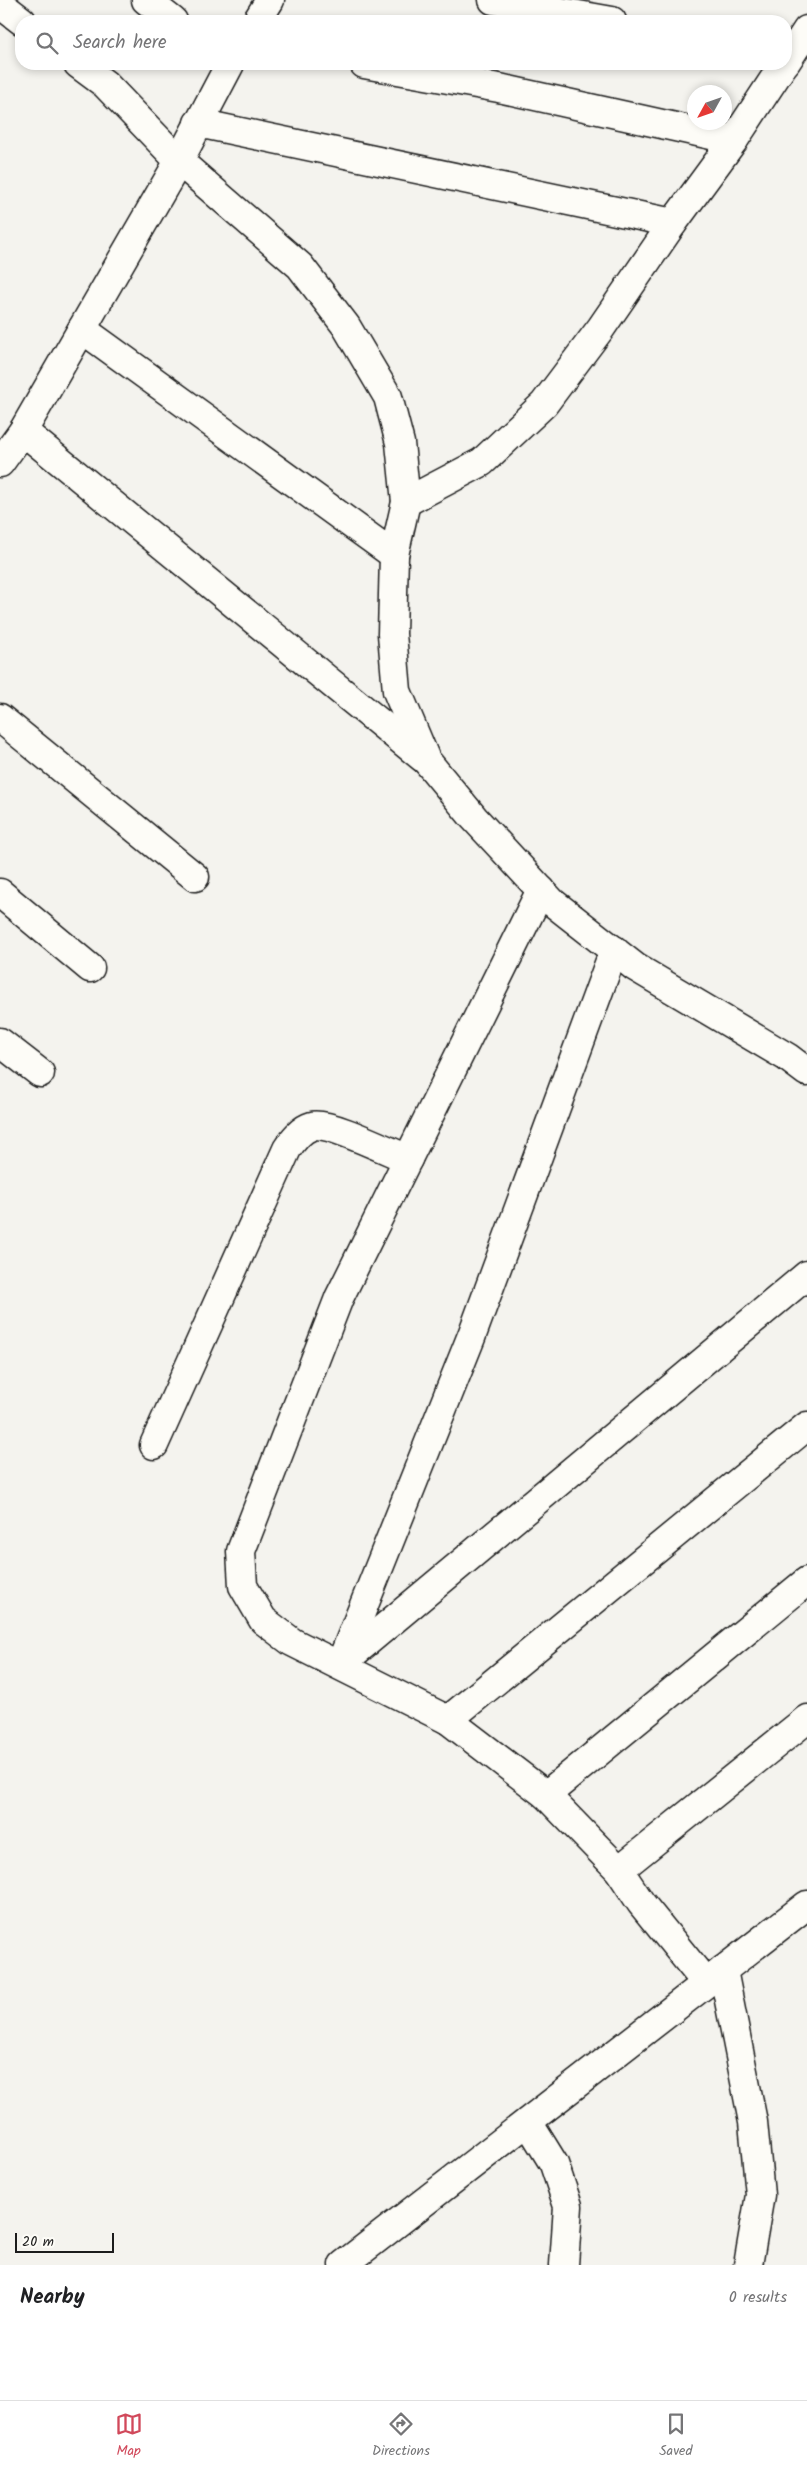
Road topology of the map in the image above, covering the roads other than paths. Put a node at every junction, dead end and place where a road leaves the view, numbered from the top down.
1 (146, 0) edge
2 (270, 0) edge
3 (493, 0) edge
4 (0, 4) edge
5 (165, 15) edge
6 (260, 15) edge
7 (578, 15) edge
8 (15, 16) edge
9 (807, 30) edge
10 (792, 51) edge
11 (86, 70) edge
12 (225, 70) edge
13 (398, 70) edge
14 (779, 70) edge
15 (198, 124) junction
16 (734, 140) junction
17 (179, 161) junction
18 (673, 223) junction
19 (82, 329) junction
20 (23, 431) junction
21 (0, 463) edge
22 (406, 502) junction
23 (394, 555) junction
24 (0, 718) edge
25 (426, 760) junction
26 (194, 877) dead end
27 (541, 890) junction
28 (0, 893) edge
29 (614, 950) junction
30 (90, 968) dead end
31 (0, 1042) edge
32 (800, 1058) edge
33 (40, 1073) dead end
34 (408, 1159) junction
35 (807, 1275) edge
36 (807, 1426) edge
37 (154, 1445) dead end
38 (807, 1581) edge
39 (340, 1664) junction
40 (807, 1719) edge
41 (448, 1720) junction
42 (546, 1795) junction
43 (619, 1870) junction
44 (807, 1905) edge
45 (714, 1977) junction
46 (528, 2122) junction
47 (343, 2265) edge
48 (564, 2265) edge
49 (748, 2265) edge

1 - 5 street
2 - 6 street
3 - 7 street
4 - 8 street
9 - 10 street
11 - 17 street
12 - 15 street
13 - 16 street
14 - 16 street
15 - 17 street
15 - 18 street
16 - 18 street
17 - 19 street
17 - 22 street
18 - 22 street
19 - 20 street
19 - 23 street
20 - 21 street
20 - 25 street
22 - 23 street
23 - 25 street
24 - 26 street
25 - 27 street
27 - 29 street
27 - 34 street
28 - 30 street
29 - 32 street
29 - 39 street
31 - 33 street
34 - 37 street
34 - 39 street
35 - 39 street
36 - 41 street
38 - 42 street
39 - 41 street
40 - 43 street
41 - 42 street
42 - 43 street
43 - 45 street
44 - 45 street
45 - 46 street
45 - 49 street
46 - 47 street
46 - 48 street

